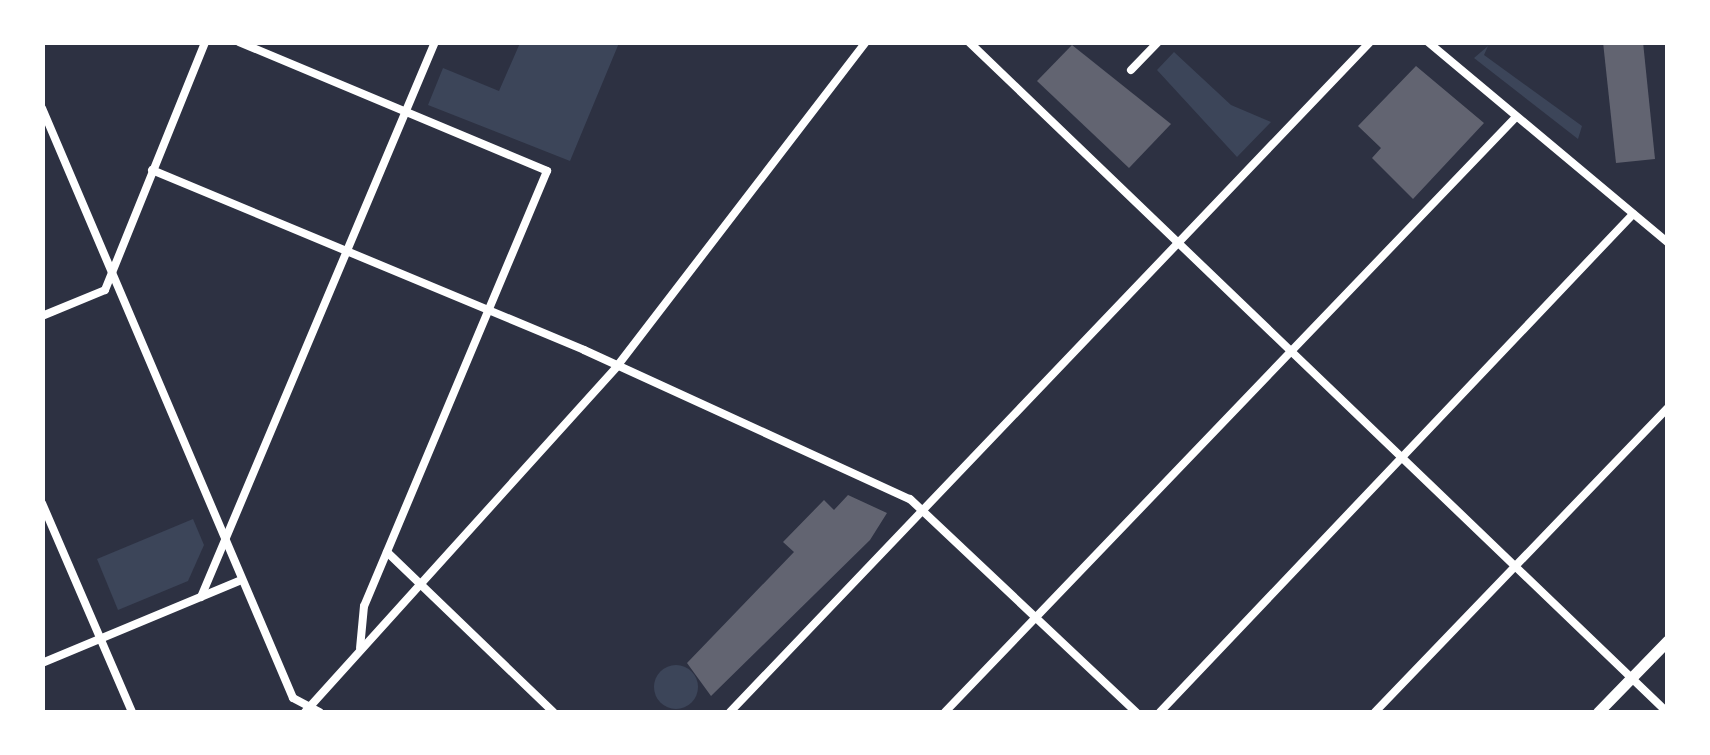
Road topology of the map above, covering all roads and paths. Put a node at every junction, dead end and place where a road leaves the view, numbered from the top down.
1 (205, 42) edge
2 (240, 42) edge
3 (435, 42) edge
4 (866, 42) edge
5 (968, 42) edge
6 (1158, 42) edge
7 (1370, 42) edge
8 (1428, 42) edge
9 (1132, 70) dead end
10 (42, 108) edge
11 (405, 113) junction
12 (1516, 116) junction
13 (152, 170) junction
14 (1633, 214) junction
15 (1668, 243) edge
16 (1180, 245) junction
17 (347, 250) junction
18 (112, 270) junction
19 (490, 310) junction
20 (42, 316) edge
21 (1292, 351) junction
22 (618, 364) junction
23 (1668, 408) edge
24 (1404, 458) junction
25 (42, 503) edge
26 (923, 512) junction
27 (226, 541) junction
28 (387, 552) junction
29 (1516, 566) junction
30 (242, 580) junction
31 (416, 582) junction
32 (201, 597) junction
33 (1035, 618) junction
34 (100, 638) junction
35 (1668, 640) edge
36 (360, 648) junction
37 (42, 663) edge
38 (1632, 678) junction
39 (307, 710) edge
40 (132, 712) edge
41 (319, 712) edge
42 (553, 712) edge
43 (730, 712) edge
44 (944, 712) edge
45 (1136, 712) edge
46 (1160, 712) edge
47 (1375, 712) edge
48 (1598, 712) edge
49 (1667, 712) edge

1 - 13 street
2 - 11 street
3 - 11 street
4 - 22 street
5 - 16 street
6 - 9 street
7 - 16 street
8 - 12 street
10 - 18 street
11 - 17 street
11 - 19 street
12 - 14 street
12 - 21 street
13 - 17 street
13 - 18 street
14 - 15 street
14 - 24 street
16 - 21 street
16 - 26 street
17 - 19 street
17 - 27 street
18 - 20 street
18 - 27 street
19 - 22 street
19 - 28 street
21 - 24 street
21 - 33 street
22 - 26 street
22 - 31 street
23 - 29 street
24 - 29 street
24 - 46 street
25 - 34 street
26 - 33 street
26 - 43 street
27 - 30 street
27 - 32 street
28 - 31 street
28 - 36 street
29 - 38 street
29 - 47 street
30 - 32 street
30 - 39 street
31 - 36 street
31 - 42 street
32 - 34 street
33 - 44 street
33 - 45 street
34 - 37 street
34 - 40 street
35 - 38 main road
36 - 39 street
38 - 48 main road
38 - 49 street
39 - 41 street

